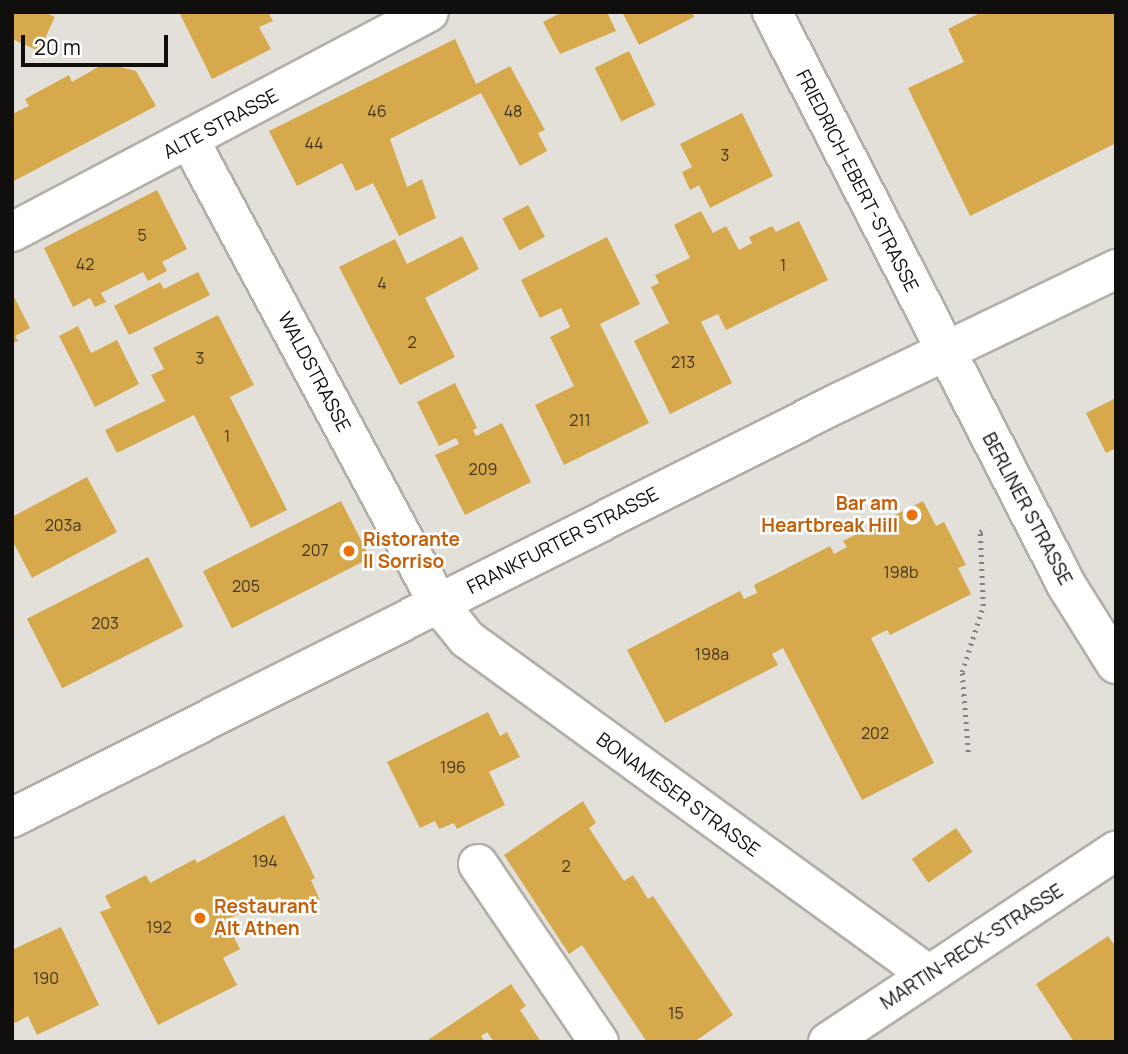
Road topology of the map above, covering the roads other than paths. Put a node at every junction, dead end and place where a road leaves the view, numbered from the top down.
1 (429, 12) edge
2 (772, 12) edge
3 (190, 141) junction
4 (12, 232) edge
5 (1116, 269) edge
6 (943, 350) junction
7 (438, 603) junction
8 (1116, 664) edge
9 (12, 818) edge
10 (1116, 851) edge
11 (478, 864) dead end
12 (929, 975) junction
13 (599, 1042) edge
14 (828, 1042) edge

1 - 3 street, ALTE STRASSE
2 - 6 street, FRIEDRICH-EBERT-STRASSE
3 - 4 street, ALTE STRASSE
3 - 7 street, WALDSTRASSE
5 - 6 street, FRANKFURTER STRASSE
6 - 7 street, FRANKFURTER STRASSE
6 - 8 street, BERLINER STRASSE
7 - 9 street, FRANKFURTER STRASSE
7 - 12 street, BONAMESER STRASSE
10 - 12 street, MARTIN-RECK-STRASSE
11 - 13 street
12 - 14 street, MARTIN-RECK-STRASSE

